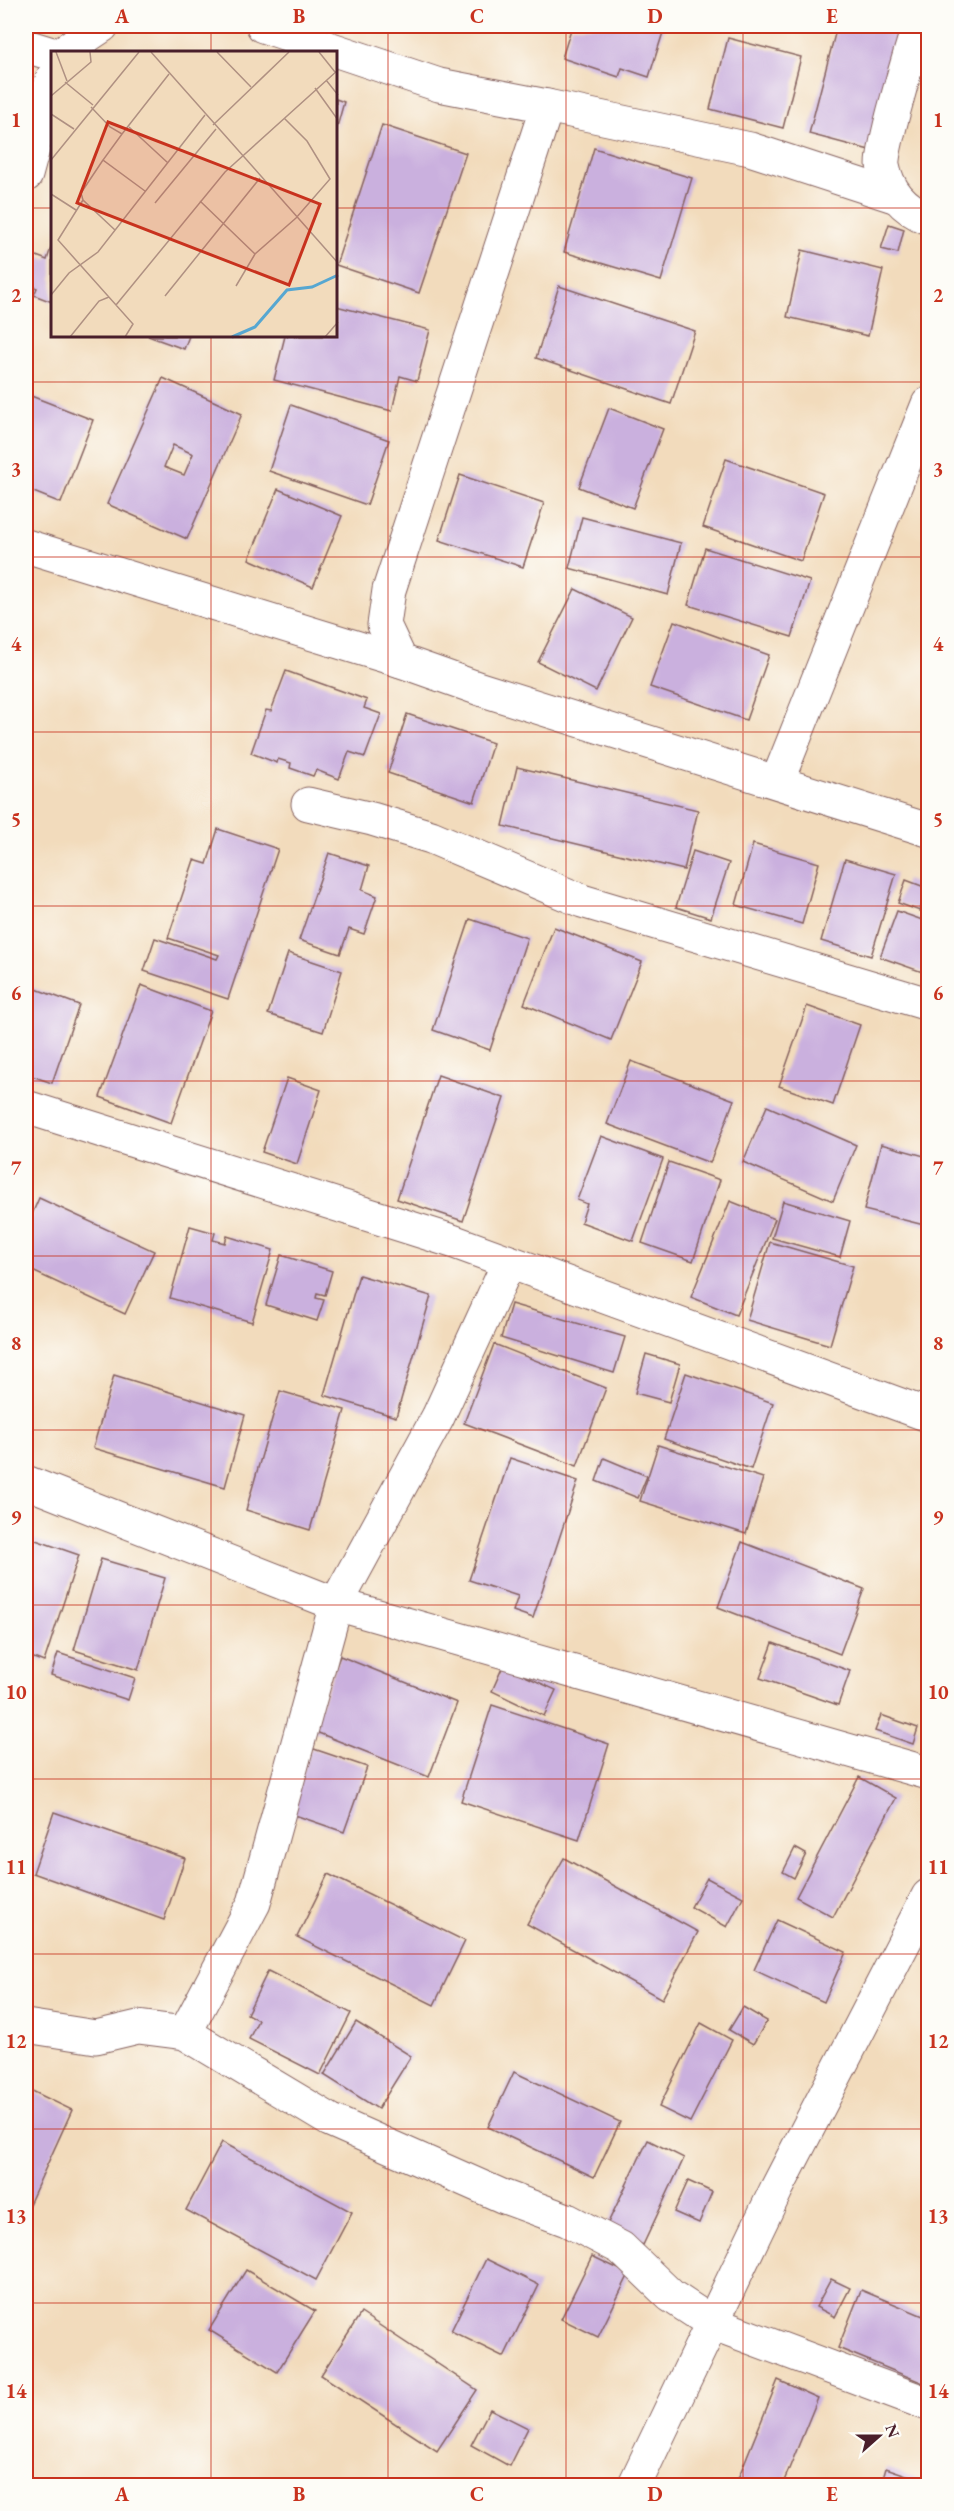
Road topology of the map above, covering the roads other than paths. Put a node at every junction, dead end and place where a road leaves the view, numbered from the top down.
1 (102, 26) edge
2 (263, 26) edge
3 (919, 26) edge
4 (26, 46) edge
5 (64, 51) edge
6 (338, 51) edge
7 (338, 51) edge
8 (51, 54) edge
9 (51, 83) edge
10 (547, 106) junction
11 (26, 175) edge
12 (894, 196) junction
13 (928, 218) edge
14 (928, 404) edge
15 (26, 546) edge
16 (401, 661) junction
17 (777, 782) junction
18 (308, 804) dead end
19 (928, 830) edge
20 (928, 1004) edge
21 (26, 1107) edge
22 (509, 1262) junction
23 (928, 1415) edge
24 (26, 1482) edge
25 (336, 1605) junction
26 (928, 1773) edge
27 (928, 1896) edge
28 (26, 2026) edge
29 (185, 2033) junction
30 (712, 2323) junction
31 (928, 2404) edge
32 (634, 2486) edge

1 - 5 street
2 - 7 street
3 - 12 street
4 - 8 street
6 - 10 street
9 - 11 street
10 - 12 street
10 - 16 street
12 - 13 street
14 - 17 street
15 - 16 street
16 - 17 street
17 - 19 street
18 - 20 street
21 - 22 street
22 - 23 street
22 - 25 street
24 - 25 street
25 - 26 street
25 - 29 street
27 - 30 street
28 - 29 street
29 - 30 street
30 - 31 street
30 - 32 street

